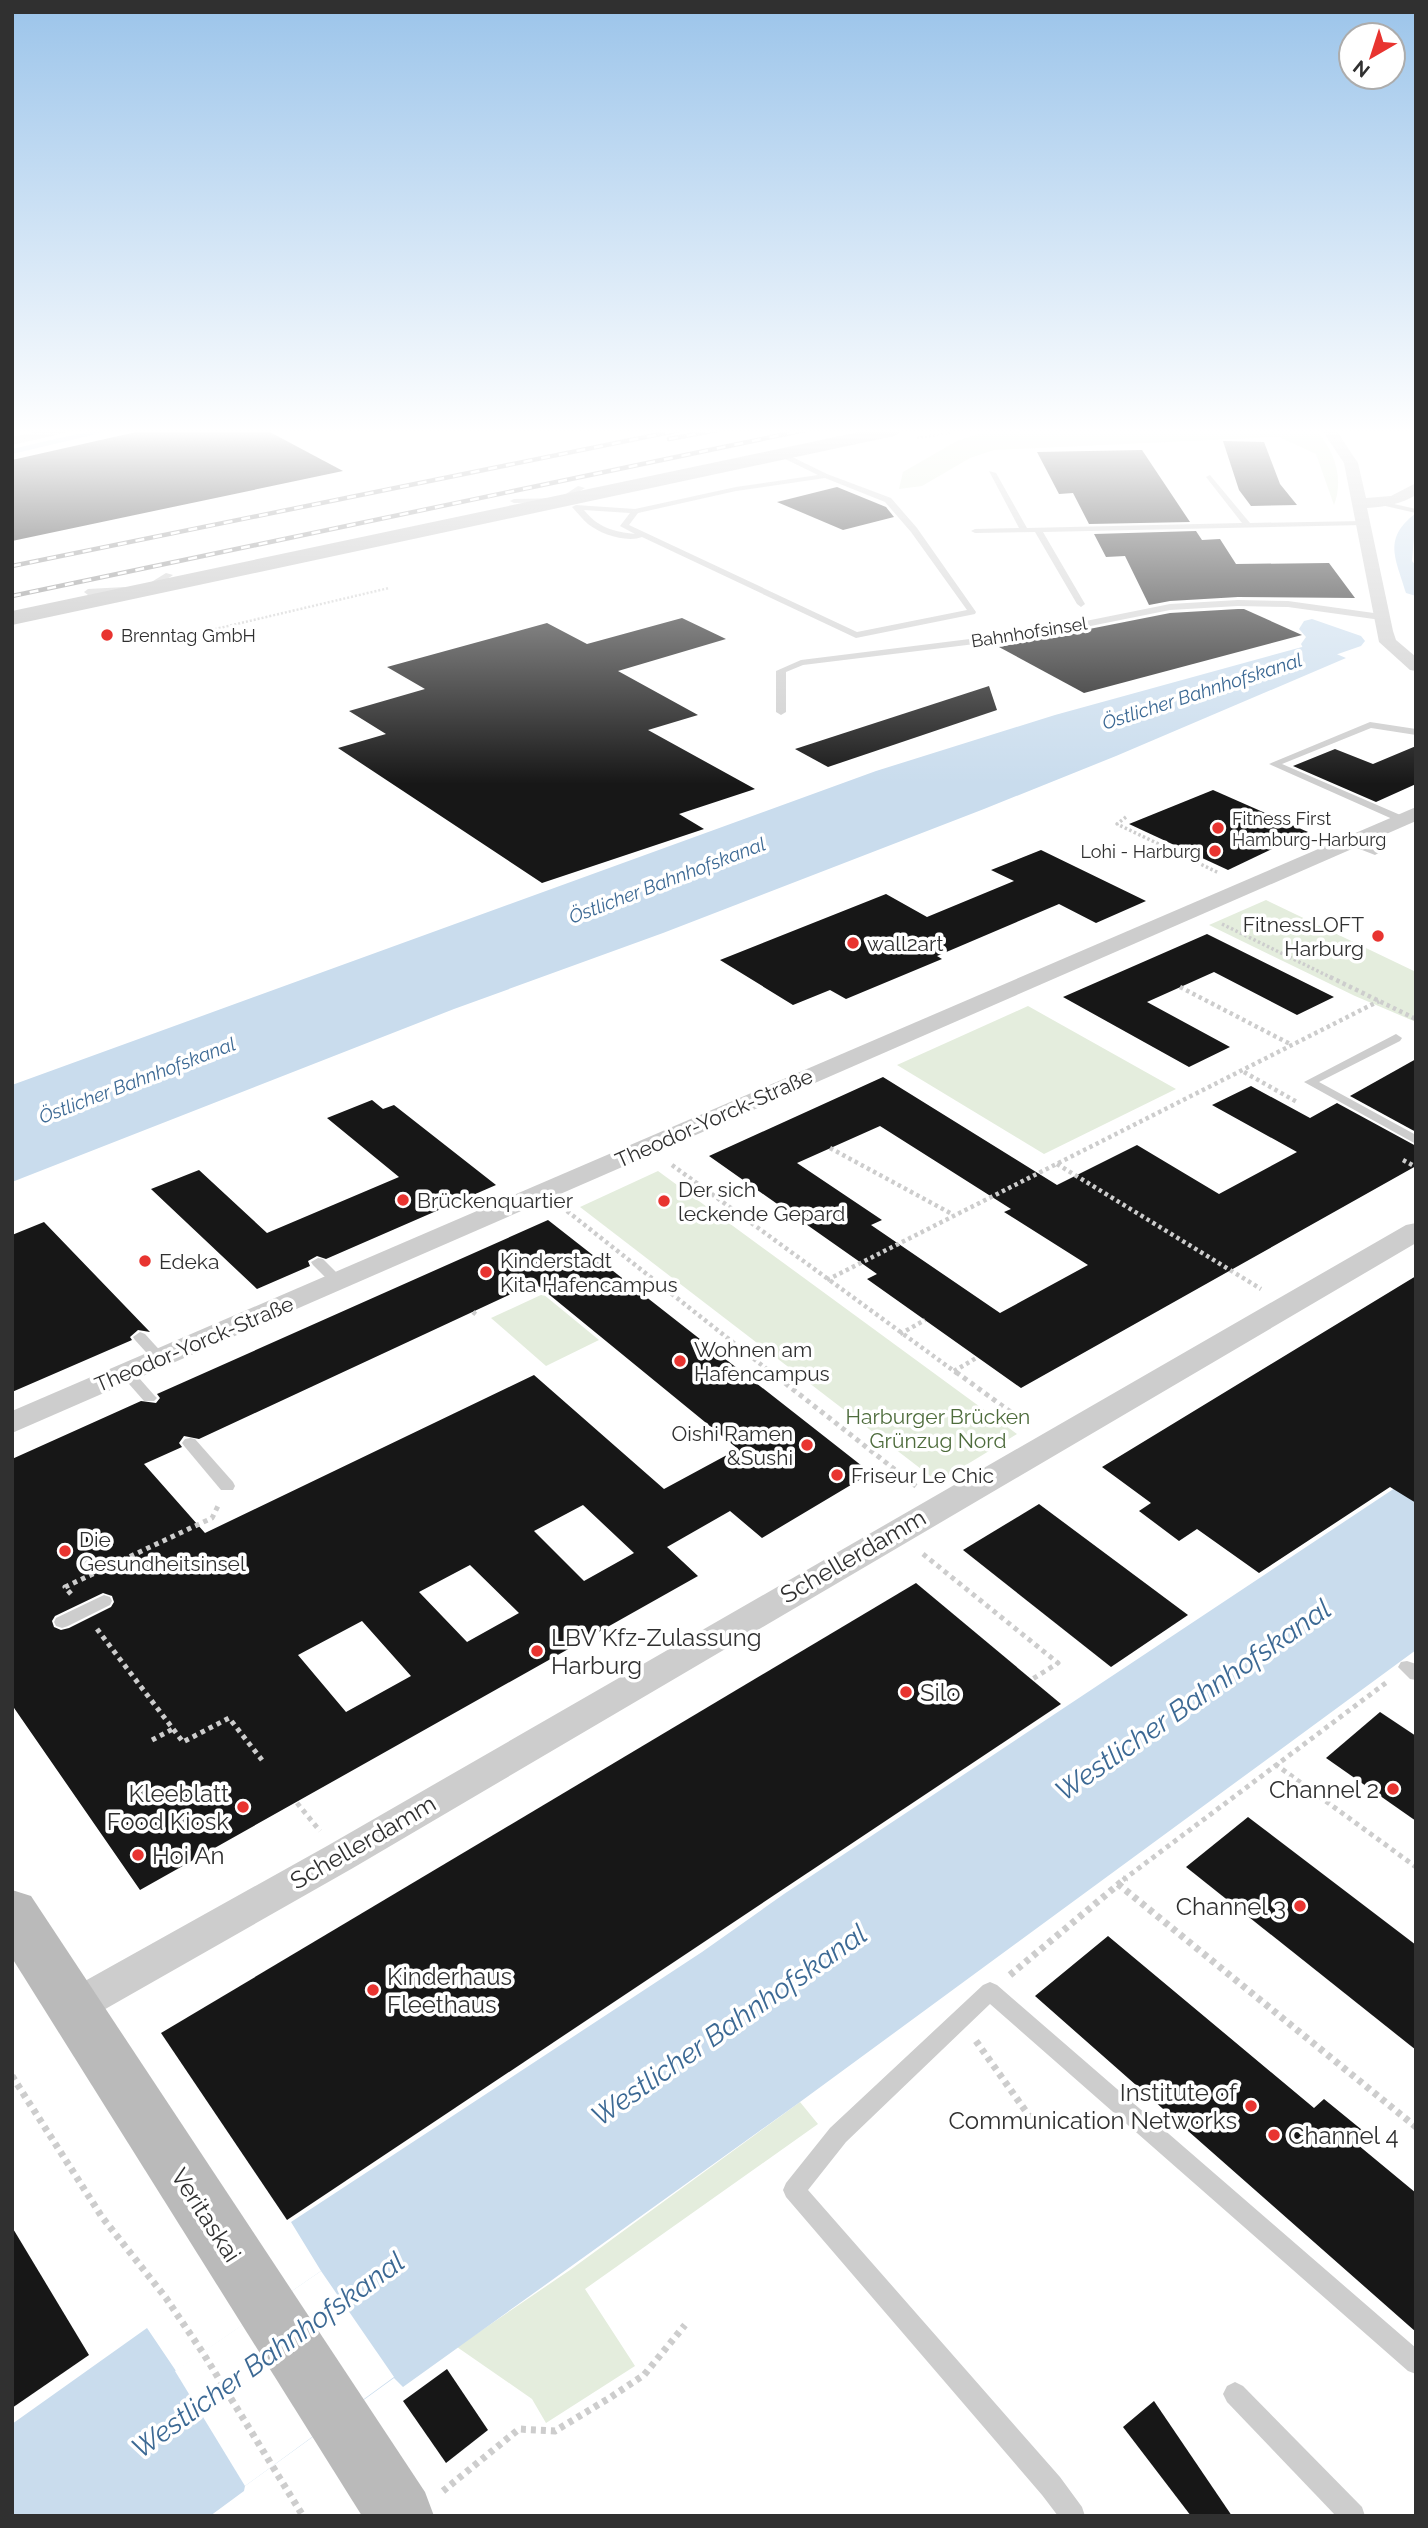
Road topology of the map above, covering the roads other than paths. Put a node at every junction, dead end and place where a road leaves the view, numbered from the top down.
1 (295, 548) edge
2 (342, 548) edge
3 (671, 548) edge
4 (927, 548) edge
5 (1048, 548) edge
6 (1368, 548) edge
7 (169, 575) junction
8 (147, 589) junction
9 (88, 592) junction
10 (1081, 604) dead end
11 (12, 609) edge
12 (1381, 617) junction
13 (12, 618) edge
14 (1416, 666) edge
15 (781, 712) dead end
16 (1416, 732) edge
17 (1409, 816) edge
18 (1348, 841) junction
19 (1375, 852) dead end
20 (1396, 1038) dead end
21 (1416, 1140) edge
22 (1416, 1231) edge
23 (140, 1337) dead end
24 (160, 1359) junction
25 (127, 1373) junction
26 (149, 1398) dead end
27 (12, 1423) edge
28 (190, 1443) dead end
29 (227, 1486) road end
30 (104, 1601) dead end
31 (62, 1622) dead end
32 (12, 1912) edge
33 (72, 2008) junction
34 (1416, 2363) edge
35 (1235, 2394) dead end
36 (417, 2507) edge
37 (1073, 2516) edge
38 (1353, 2516) edge

1 - 7 main road
2 - 8 main road
3 - 4 lane
5 - 10 lane
6 - 12 street
7 - 8 lane
7 - 9 main road
8 - 9 lane
8 - 13 main road
9 - 11 main road
12 - 14 street
12 - 15 lane, Bahnhofsinsel
16 - 17 lane
17 - 18 street, Theodor-Yorck-Straße
18 - 19 lane
18 - 24 street, Theodor-Yorck-Straße
20 - 21 lane
22 - 33 street, Schellerdamm
23 - 24 lane
24 - 25 street, Theodor-Yorck-Straße
25 - 26 lane
25 - 27 street, Theodor-Yorck-Straße
28 - 29 lane
30 - 31 lane
32 - 33 main road, Veritaskai
33 - 36 main road, Veritaskai
34 - 37 lane
35 - 38 lane

